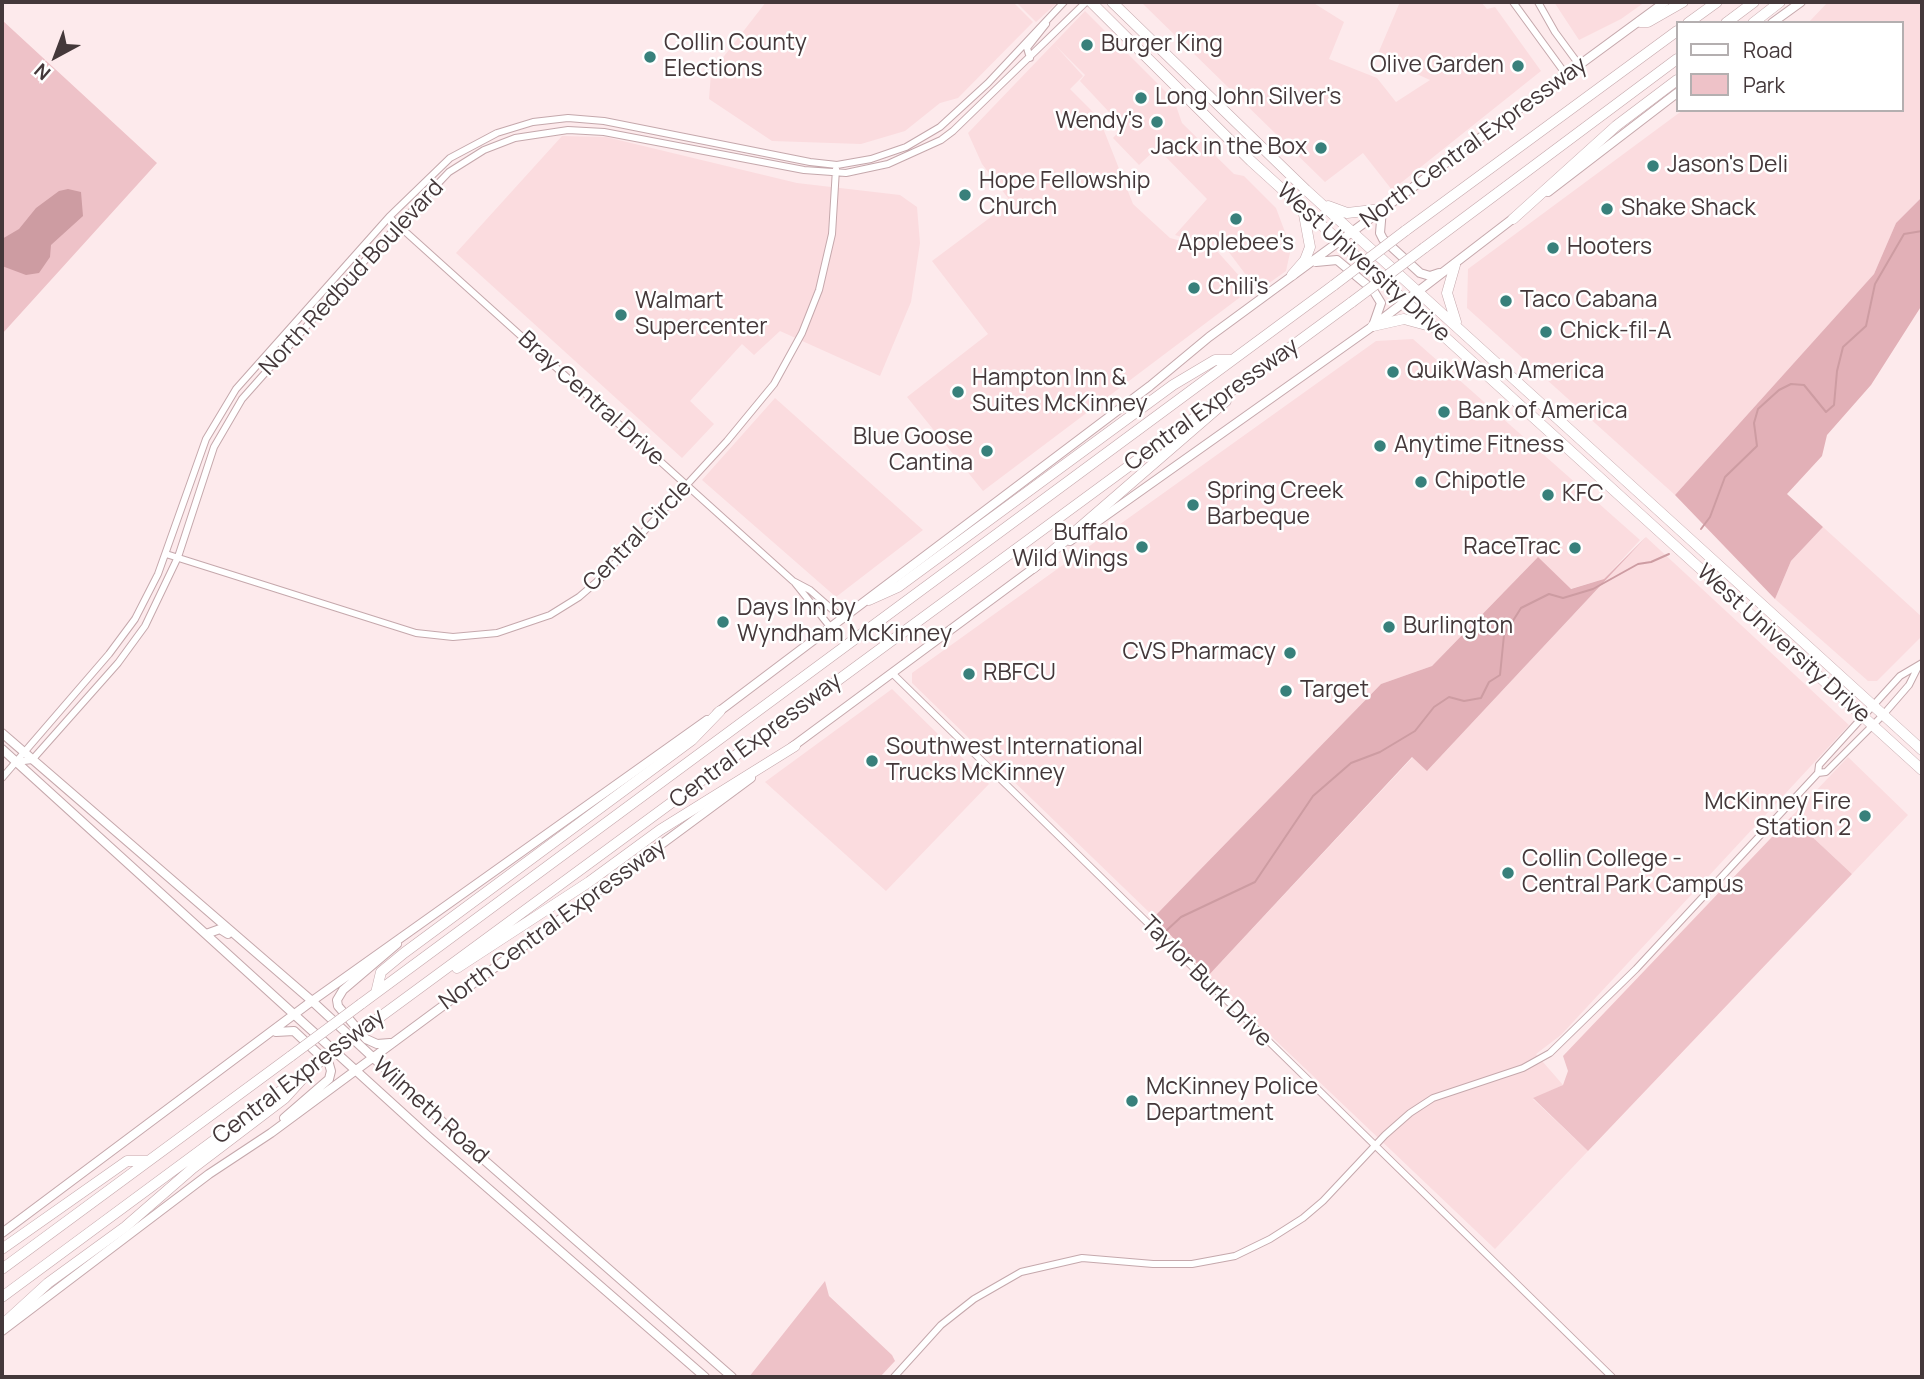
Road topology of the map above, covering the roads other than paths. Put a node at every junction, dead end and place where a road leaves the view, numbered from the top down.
1 (1064, 2) edge
2 (1088, 2) edge
3 (1112, 2) edge
4 (1514, 2) edge
5 (1538, 2) edge
6 (1665, 2) edge
7 (1683, 2) edge
8 (1717, 2) edge
9 (1754, 2) edge
10 (1780, 2) edge
11 (1801, 2) edge
12 (1050, 16) junction
13 (1691, 21) edge
14 (1729, 21) edge
15 (1756, 21) edge
16 (1775, 21) edge
17 (1640, 22) junction
18 (1675, 32) edge
19 (1030, 58) junction
20 (1675, 60) edge
21 (1580, 66) junction
22 (1567, 76) junction
23 (1675, 82) edge
24 (1675, 95) edge
25 (959, 111) junction
26 (966, 119) junction
27 (837, 165) junction
28 (836, 174) junction
29 (1321, 204) junction
30 (1302, 209) junction
31 (1382, 209) junction
32 (389, 217) junction
33 (1513, 219) junction
34 (398, 224) junction
35 (1352, 231) junction
36 (1338, 241) junction
37 (1307, 264) junction
38 (1455, 265) junction
39 (1292, 275) junction
40 (1419, 292) junction
41 (1406, 302) junction
42 (307, 307) junction
43 (316, 314) junction
44 (1373, 326) junction
45 (1457, 326) junction
46 (1435, 327) junction
47 (1282, 353) junction
48 (1232, 360) junction
49 (1527, 391) junction
50 (1517, 403) junction
51 (218, 415) junction
52 (227, 421) junction
53 (686, 486) junction
54 (166, 554) junction
55 (178, 558) junction
56 (1033, 568) junction
57 (793, 581) junction
58 (869, 600) junction
59 (843, 619) junction
60 (831, 628) junction
61 (1920, 665) edge
62 (892, 673) junction
63 (1873, 706) junction
64 (720, 711) junction
65 (1882, 715) junction
66 (1864, 717) junction
67 (1872, 725) junction
68 (2, 733) edge
69 (795, 746) junction
70 (2, 750) edge
71 (1922, 750) edge
72 (24, 753) junction
73 (32, 760) junction
74 (16, 762) junction
75 (1922, 771) edge
76 (1818, 773) junction
77 (2, 778) edge
78 (132, 847) junction
79 (121, 859) junction
80 (412, 930) junction
81 (206, 934) junction
82 (277, 972) junction
83 (431, 981) junction
84 (376, 993) junction
85 (312, 1001) junction
86 (295, 1013) junction
87 (270, 1034) junction
88 (394, 1042) junction
89 (371, 1058) junction
90 (314, 1066) junction
91 (354, 1070) junction
92 (271, 1133) junction
93 (1373, 1147) junction
94 (147, 1161) junction
95 (2, 1233) edge
96 (2, 1249) edge
97 (2, 1269) edge
98 (2, 1297) edge
99 (2, 1325) edge
100 (2, 1331) edge
101 (705, 1377) edge
102 (732, 1377) edge
103 (894, 1377) edge
104 (1612, 1377) edge

1 - 12 street, North Redbud Boulevard
2 - 19 street, North Redbud Boulevard
2 - 30 highway, West University Drive
3 - 29 highway, West University Drive
4 - 22 street
5 - 21 street
6 - 17 main road, North Central Expressway
7 - 17 highway
8 - 13 highway
9 - 14 highway
10 - 15 highway
11 - 16 main road
12 - 19 street
12 - 25 street, North Redbud Boulevard
17 - 21 main road, North Central Expressway
18 - 48 highway, Central Expressway, bridge
19 - 26 street, North Redbud Boulevard
20 - 47 highway, Central Expressway, bridge
21 - 22 main road, North Central Expressway
22 - 31 main road, North Central Expressway
23 - 33 highway
24 - 33 main road, North Central Expressway
25 - 26 street
25 - 27 street, North Redbud Boulevard
26 - 28 street, North Redbud Boulevard
27 - 28 street, Central Circle
27 - 32 street, North Redbud Boulevard
28 - 34 street, North Redbud Boulevard
28 - 53 street, Central Circle
29 - 31 highway
29 - 35 highway, West University Drive
30 - 36 highway, West University Drive
30 - 39 highway
31 - 35 main road, North Central Expressway
31 - 38 main road
32 - 34 street, Bray Central Drive
32 - 42 street, North Redbud Boulevard
33 - 38 main road, North Central Expressway
34 - 43 street, North Redbud Boulevard
34 - 53 street, Bray Central Drive
35 - 36 main road, North Central Expressway
35 - 40 highway, West University Drive
36 - 37 main road, North Central Expressway
36 - 41 highway, West University Drive
37 - 39 main road, North Central Expressway
37 - 44 main road
38 - 40 main road, North Central Expressway
38 - 45 highway
39 - 58 main road, North Central Expressway
40 - 41 main road, North Central Expressway
40 - 45 highway, West University Drive
41 - 44 main road, North Central Expressway
41 - 46 highway, West University Drive
42 - 43 street
42 - 51 street, North Redbud Boulevard
43 - 52 street, North Redbud Boulevard
44 - 46 highway
44 - 56 main road, North Central Expressway
45 - 49 highway, West University Drive
46 - 50 highway, West University Drive
47 - 56 highway
47 - 83 highway, Central Expressway
48 - 58 highway
48 - 84 highway, Central Expressway
49 - 50 highway
49 - 63 highway, West University Drive
50 - 66 highway, West University Drive
51 - 52 street
51 - 54 street, North Redbud Boulevard
52 - 55 street, North Redbud Boulevard
53 - 55 street, Central Circle
53 - 57 street, Bray Central Drive
54 - 55 street, Central Circle
54 - 72 street, North Redbud Boulevard
55 - 73 street, North Redbud Boulevard
56 - 62 main road, North Central Expressway
57 - 59 street, Bray Central Drive
57 - 60 street, Bray Central Drive
58 - 59 main road, North Central Expressway
59 - 60 main road, North Central Expressway
60 - 64 main road, North Central Expressway
61 - 63 street
61 - 65 street
62 - 69 main road, North Central Expressway
62 - 93 street, Taylor Burk Drive
63 - 65 highway, West University Drive
63 - 66 street
64 - 80 main road, North Central Expressway
64 - 84 highway
65 - 67 street
65 - 71 highway, West University Drive
66 - 67 highway, West University Drive
66 - 76 street
67 - 75 highway, West University Drive
67 - 76 street
68 - 72 main road, Wilmeth Road
69 - 83 highway
69 - 88 main road, North Central Expressway
70 - 74 main road, Wilmeth Road
72 - 73 main road, Wilmeth Road
72 - 74 street, North Redbud Boulevard
73 - 74 street
73 - 78 main road, Wilmeth Road
74 - 77 street, North Redbud Boulevard
74 - 79 main road, Wilmeth Road
76 - 93 street
78 - 79 main road
78 - 82 main road, Wilmeth Road
79 - 81 main road, Wilmeth Road
80 - 85 main road, North Central Expressway
80 - 88 main road
81 - 82 main road
81 - 86 main road, Wilmeth Road
82 - 85 main road, Wilmeth Road
83 - 90 highway, Central Expressway, bridge
84 - 94 highway, Central Expressway, bridge
85 - 86 main road, North Central Expressway
85 - 89 main road, Wilmeth Road
86 - 87 main road, North Central Expressway
86 - 91 main road, Wilmeth Road
87 - 92 main road
87 - 95 main road, North Central Expressway
88 - 89 main road, North Central Expressway
89 - 91 main road, North Central Expressway
89 - 102 main road, Wilmeth Road
90 - 98 highway, Central Expressway
90 - 99 highway
91 - 92 main road, North Central Expressway
91 - 101 main road, Wilmeth Road
92 - 100 main road, North Central Expressway
93 - 103 street
93 - 104 street, Taylor Burk Drive
94 - 96 highway
94 - 97 highway, Central Expressway

